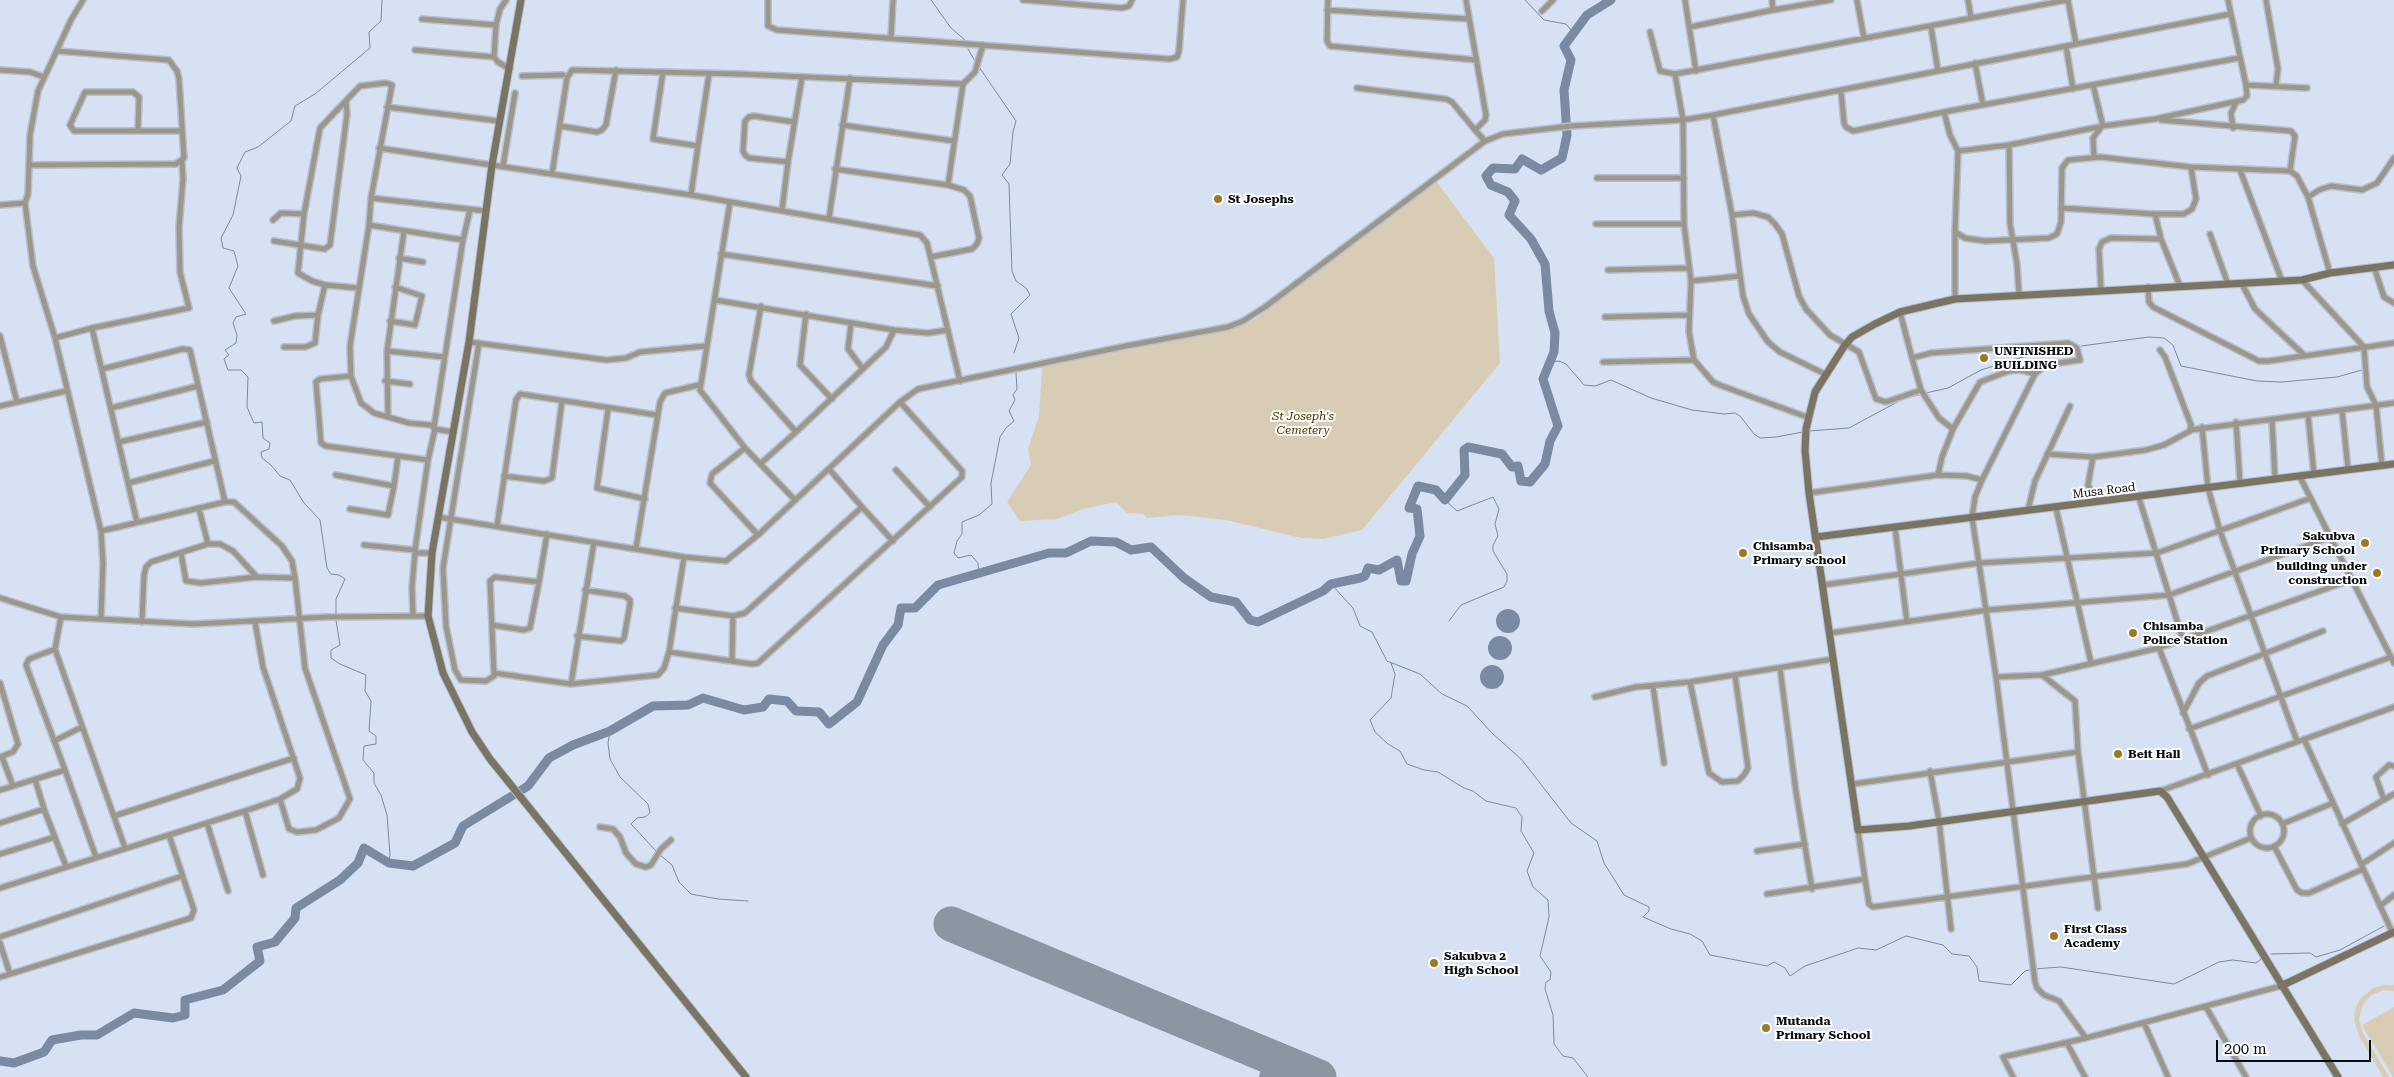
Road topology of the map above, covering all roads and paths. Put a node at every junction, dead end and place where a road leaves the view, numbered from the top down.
1 (83, 0) edge
2 (506, 0) edge
3 (521, 0) edge
4 (768, 0) edge
5 (893, 0) edge
6 (1023, 0) edge
7 (1132, 0) edge
8 (1183, 0) edge
9 (1328, 0) edge
10 (1466, 0) edge
11 (1553, 0) edge
12 (1685, 0) edge
13 (1772, 0) edge
14 (1831, 0) edge
15 (1857, 0) edge
16 (1968, 0) edge
17 (2068, 0) edge
18 (2228, 0) edge
19 (2266, 0) edge
20 (1327, 10) junction
21 (1774, 10) junction
22 (1542, 11) dead end
23 (2230, 14) junction
24 (1971, 18) junction
25 (422, 19) dead end
26 (1469, 19) junction
27 (496, 25) junction
28 (1690, 27) junction
29 (1931, 27) junction
30 (1650, 32) dead end
31 (891, 38) junction
32 (1864, 38) junction
33 (2076, 44) junction
34 (983, 45) junction
35 (2066, 46) junction
36 (416, 50) dead end
37 (57, 51) junction
38 (494, 57) junction
39 (2239, 58) junction
40 (1476, 60) junction
41 (1975, 63) junction
42 (510, 69) junction
43 (0, 70) edge
44 (616, 70) junction
45 (1938, 70) junction
46 (1696, 71) junction
47 (663, 72) junction
48 (709, 74) junction
49 (1675, 74) junction
50 (563, 75) dead end
51 (44, 76) junction
52 (522, 76) dead end
53 (802, 77) junction
54 (850, 78) junction
55 (963, 84) junction
56 (2246, 84) junction
57 (2093, 85) junction
58 (2276, 86) junction
59 (1357, 88) dead end
60 (2307, 88) dead end
61 (2073, 89) junction
62 (1841, 91) junction
63 (515, 93) dead end
64 (346, 100) junction
65 (2236, 102) junction
66 (1983, 105) junction
67 (387, 106) junction
68 (1944, 112) junction
69 (1713, 115) junction
70 (2155, 119) junction
71 (1683, 120) junction
72 (499, 121) junction
73 (794, 122) junction
74 (842, 125) junction
75 (560, 126) junction
76 (2103, 126) junction
77 (2233, 128) junction
78 (1475, 130) junction
79 (138, 131) junction
80 (181, 131) junction
81 (954, 141) junction
82 (1485, 141) junction
83 (2009, 145) junction
84 (698, 146) junction
85 (379, 148) junction
86 (1958, 151) junction
87 (2094, 157) junction
88 (2394, 158) edge
89 (182, 161) junction
90 (788, 162) junction
91 (30, 165) junction
92 (492, 165) junction
93 (503, 166) junction
94 (2191, 167) junction
95 (835, 169) junction
96 (2240, 170) junction
97 (2290, 171) junction
98 (552, 174) junction
99 (1597, 178) dead end
100 (1684, 178) junction
101 (948, 185) junction
102 (692, 195) junction
103 (2308, 197) junction
104 (371, 198) junction
105 (730, 202) junction
106 (25, 203) junction
107 (0, 205) edge
108 (2061, 208) junction
109 (470, 210) junction
110 (782, 210) junction
111 (486, 212) junction
112 (304, 214) junction
113 (2155, 214) junction
114 (1732, 215) junction
115 (829, 218) junction
116 (273, 220) dead end
117 (1596, 224) dead end
118 (1684, 224) junction
119 (370, 225) junction
120 (404, 230) junction
121 (1955, 232) junction
122 (2210, 234) dead end
123 (2161, 239) junction
124 (464, 240) junction
125 (274, 241) dead end
126 (2012, 241) junction
127 (300, 246) junction
128 (721, 254) junction
129 (931, 257) junction
130 (399, 258) junction
131 (423, 262) dead end
132 (2394, 265) edge
133 (2374, 267) junction
134 (1689, 268) junction
135 (1608, 270) dead end
136 (2330, 273) junction
137 (1740, 276) junction
138 (2302, 280) junction
139 (1691, 281) junction
140 (2282, 281) junction
141 (2228, 284) junction
142 (2242, 284) junction
143 (324, 285) junction
144 (938, 286) junction
145 (2180, 286) junction
146 (395, 287) junction
147 (358, 288) junction
148 (2148, 288) junction
149 (2101, 291) junction
150 (2019, 294) junction
151 (1955, 299) junction
152 (715, 300) junction
153 (2394, 304) edge
154 (761, 306) junction
155 (1900, 312) junction
156 (806, 314) junction
157 (318, 315) junction
158 (1688, 315) junction
159 (1605, 317) dead end
160 (274, 321) dead end
161 (390, 321) junction
162 (851, 323) junction
163 (92, 328) junction
164 (894, 330) junction
165 (948, 330) junction
166 (0, 336) edge
167 (55, 338) junction
168 (469, 342) junction
169 (479, 343) junction
170 (2394, 343) edge
171 (1845, 344) junction
172 (706, 346) junction
173 (284, 347) dead end
174 (2364, 347) junction
175 (2160, 350) dead end
176 (387, 351) junction
177 (2302, 354) junction
178 (444, 357) junction
179 (1912, 358) junction
180 (1694, 360) junction
181 (1603, 362) dead end
182 (102, 369) junction
183 (863, 369) junction
184 (1825, 374) junction
185 (2035, 374) junction
186 (351, 376) junction
187 (385, 381) junction
188 (960, 382) junction
189 (410, 384) dead end
190 (699, 385) junction
191 (198, 386) junction
192 (66, 391) junction
193 (1924, 394) junction
194 (832, 399) junction
195 (562, 401) junction
196 (16, 402) junction
197 (900, 402) junction
198 (2394, 402) edge
199 (2376, 405) junction
200 (0, 406) edge
201 (2070, 406) dead end
202 (111, 408) junction
203 (608, 409) junction
204 (2342, 410) junction
205 (656, 415) junction
206 (2308, 415) junction
207 (388, 417) junction
208 (1807, 417) junction
209 (2272, 420) junction
210 (207, 422) junction
211 (2236, 422) junction
212 (2202, 427) junction
213 (435, 428) junction
214 (1953, 429) junction
215 (2191, 430) junction
216 (453, 432) junction
217 (796, 432) junction
218 (119, 442) junction
219 (745, 448) junction
220 (2047, 454) junction
221 (398, 457) junction
222 (2094, 457) junction
223 (428, 460) junction
224 (214, 461) junction
225 (760, 464) junction
226 (2394, 464) edge
227 (2382, 466) junction
228 (829, 469) junction
229 (2348, 469) junction
230 (896, 470) dead end
231 (2314, 474) junction
232 (336, 475) dead end
233 (1938, 475) junction
234 (504, 476) junction
235 (2300, 477) junction
236 (2275, 479) junction
237 (1982, 480) junction
238 (128, 483) junction
239 (2240, 483) junction
240 (394, 486) junction
241 (2208, 488) junction
242 (1809, 493) junction
243 (2139, 498) junction
244 (2311, 498) junction
245 (645, 499) junction
246 (796, 500) junction
247 (225, 502) junction
248 (2097, 502) junction
249 (862, 507) junction
250 (930, 507) junction
251 (2056, 508) junction
252 (199, 509) junction
253 (350, 509) dead end
254 (2028, 510) junction
255 (438, 517) junction
256 (1972, 517) junction
257 (450, 520) junction
258 (138, 522) junction
259 (497, 526) junction
260 (1895, 528) junction
261 (101, 531) junction
262 (2220, 531) junction
263 (547, 534) junction
264 (758, 535) junction
265 (2331, 536) junction
266 (1816, 537) junction
267 (893, 541) junction
268 (594, 542) junction
269 (208, 544) junction
270 (364, 545) dead end
271 (636, 548) junction
272 (415, 551) junction
273 (181, 553) junction
274 (432, 553) junction
275 (2157, 553) junction
276 (684, 557) junction
277 (2068, 559) junction
278 (1979, 563) junction
279 (2235, 570) junction
280 (1901, 574) junction
281 (257, 577) junction
282 (295, 578) junction
283 (2352, 580) junction
284 (539, 582) junction
285 (1823, 585) junction
286 (585, 590) junction
287 (2169, 595) junction
288 (0, 598) edge
289 (2078, 603) junction
290 (676, 608) junction
291 (1986, 610) junction
292 (413, 615) junction
293 (2252, 615) junction
294 (428, 616) junction
295 (733, 616) junction
296 (60, 617) junction
297 (101, 619) junction
298 (300, 619) junction
299 (142, 622) junction
300 (255, 622) junction
301 (1907, 622) junction
302 (492, 625) junction
303 (2323, 631) dead end
304 (1830, 633) junction
305 (577, 636) junction
306 (2183, 640) junction
307 (2159, 648) junction
308 (55, 649) junction
309 (669, 652) junction
310 (2266, 654) junction
311 (1834, 659) junction
312 (2393, 660) edge
313 (732, 661) junction
314 (2091, 663) junction
315 (1780, 668) junction
316 (494, 673) junction
317 (1735, 675) junction
318 (2042, 675) junction
319 (1996, 677) junction
320 (1690, 682) junction
321 (0, 683) edge
322 (571, 684) junction
323 (1653, 686) junction
324 (2281, 695) junction
325 (1595, 697) dead end
326 (2394, 707) edge
327 (2183, 713) junction
328 (82, 727) junction
329 (2189, 729) junction
330 (2304, 738) junction
331 (2297, 741) junction
332 (54, 742) junction
333 (2078, 752) junction
334 (1, 757) edge
335 (294, 758) junction
336 (2007, 761) junction
337 (1664, 763) dead end
338 (2237, 764) junction
339 (2394, 766) edge
340 (65, 770) junction
341 (1930, 771) junction
342 (2208, 775) junction
343 (35, 779) junction
344 (1853, 784) junction
345 (13, 786) junction
346 (0, 790) edge
347 (2160, 791) junction
348 (2394, 794) edge
349 (280, 799) junction
350 (2085, 800) junction
351 (2384, 800) junction
352 (2333, 803) junction
353 (44, 809) junction
354 (245, 811) junction
355 (2014, 811) junction
356 (114, 816) junction
357 (2260, 816) junction
358 (1939, 820) junction
359 (0, 823) edge
360 (207, 823) junction
361 (2282, 824) junction
362 (2342, 824) junction
363 (600, 827) dead end
364 (1858, 830) junction
365 (169, 835) junction
366 (55, 837) junction
367 (2251, 838) junction
368 (671, 840) dead end
369 (2394, 843) edge
370 (1805, 844) junction
371 (2274, 846) junction
372 (125, 848) junction
373 (1757, 851) dead end
374 (0, 854) edge
375 (96, 857) junction
376 (2202, 857) junction
377 (66, 866) junction
378 (2363, 866) junction
379 (182, 876) junction
380 (263, 876) dead end
381 (2094, 878) junction
382 (1865, 880) junction
383 (2023, 886) junction
384 (0, 888) edge
385 (1812, 889) junction
386 (228, 891) dead end
387 (1767, 894) dead end
388 (2394, 895) edge
389 (1948, 896) junction
390 (2380, 906) junction
391 (2098, 908) dead end
392 (1951, 929) dead end
393 (2393, 934) edge
394 (0, 937) edge
395 (0, 943) edge
396 (10, 974) junction
397 (0, 977) edge
398 (2281, 986) junction
399 (2206, 1007) junction
400 (2144, 1023) junction
401 (2086, 1038) junction
402 (2067, 1043) junction
403 (746, 1077) edge
404 (2013, 1077) edge
405 (2084, 1077) edge
406 (2168, 1077) edge
407 (2246, 1077) edge
408 (2338, 1077) edge

1 - 37 street
2 - 27 street
3 - 42 street
4 - 31 street
5 - 31 street
6 - 7 street
8 - 34 street
9 - 20 street
10 - 26 street
11 - 22 street
12 - 28 street
13 - 21 street
14 - 21 street
15 - 32 street
16 - 24 street
17 - 24 street
17 - 33 street
18 - 23 street
19 - 58 street
20 - 26 street
20 - 40 street
21 - 28 street
23 - 33 street
23 - 39 street
24 - 29 street
25 - 27 street
26 - 40 street
27 - 38 street
28 - 46 street
29 - 32 street
29 - 45 street
30 - 49 street
31 - 34 street
32 - 46 street
33 - 35 street
34 - 55 street
35 - 41 street
35 - 61 street
36 - 38 street
37 - 51 street
37 - 80 street
38 - 42 street
39 - 56 street
39 - 57 street
40 - 78 street
41 - 45 street
41 - 66 street
42 - 72 street
43 - 51 street
44 - 47 street
44 - 75 street
44 - 75 street
45 - 62 street
46 - 49 street
47 - 48 street
47 - 84 street
48 - 53 street
48 - 84 street
49 - 71 street
50 - 52 street
51 - 91 street
53 - 54 street
53 - 73 street
54 - 55 street
54 - 74 street
55 - 81 street
56 - 58 street
56 - 65 street
57 - 61 street
57 - 76 street
58 - 60 street
59 - 78 street
61 - 66 street
62 - 68 street
62 - 69 street
63 - 93 street
64 - 67 street
64 - 112 street
64 - 127 street
65 - 70 street
65 - 77 street
66 - 68 street
67 - 72 street
67 - 85 street
68 - 86 street
69 - 71 street
69 - 114 street
70 - 76 street
70 - 77 street
71 - 82 street
71 - 100 street
72 - 92 street
73 - 90 street
73 - 90 street
74 - 81 street
74 - 95 street
75 - 98 street
76 - 83 street
76 - 87 street
77 - 97 street
78 - 82 street
79 - 79 street
79 - 80 street
80 - 89 street
81 - 101 street
82 - 188 street
83 - 86 street
83 - 126 street
84 - 102 street
85 - 92 street
85 - 104 street
86 - 121 street
87 - 94 street
87 - 108 street
88 - 103 street
89 - 91 street
89 - 163 street
90 - 110 street
91 - 106 street
92 - 93 street
92 - 111 street
93 - 98 street
94 - 96 street
94 - 113 street
95 - 101 street
95 - 115 street
96 - 97 street
96 - 140 street
97 - 103 street
98 - 102 street
99 - 100 street
100 - 118 street
101 - 129 street
102 - 105 street
103 - 136 street
104 - 109 street
104 - 119 street
105 - 110 street
105 - 128 street
106 - 107 street
106 - 167 street
108 - 113 street
108 - 126 street
109 - 111 street
109 - 124 street
110 - 115 street
111 - 168 street
112 - 116 street
112 - 127 street
113 - 123 street
114 - 137 street
114 - 171 street
115 - 129 street
117 - 118 street
118 - 134 street
119 - 120 street
119 - 147 street
120 - 124 street
120 - 130 street
121 - 126 street
121 - 151 street
122 - 141 street
123 - 145 street
123 - 149 street
124 - 178 street
125 - 127 street
126 - 150 street
127 - 143 street
128 - 144 street
128 - 152 street
129 - 144 street
130 - 131 street
130 - 146 street
132 - 133 street
133 - 136 street
133 - 153 street
134 - 135 street
134 - 139 street
136 - 138 street
137 - 139 street
137 - 184 street
138 - 140 street
138 - 174 street
139 - 158 street
140 - 142 street
141 - 142 street
141 - 145 street
142 - 177 street
143 - 147 street
143 - 157 street
144 - 165 street
145 - 148 street
146 - 161 street
146 - 161 street
147 - 186 street
148 - 149 street
148 - 177 street
149 - 150 street
150 - 151 street
151 - 155 street
152 - 154 street
152 - 172 street
154 - 156 street
154 - 217 street
155 - 171 street
155 - 179 street
156 - 162 street
156 - 194 street
157 - 160 street
157 - 173 street
158 - 159 street
158 - 180 street
161 - 176 street
162 - 164 street
162 - 183 street
163 - 167 street
163 - 182 street
164 - 165 street
164 - 183 street
165 - 188 street
166 - 196 street
167 - 192 street
168 - 169 street
168 - 216 street
169 - 172 street
169 - 257 street
170 - 174 street
171 - 184 street
171 - 193 street
172 - 190 street
174 - 177 street
174 - 199 street
175 - 215 street
176 - 178 street
176 - 187 street
178 - 213 street
179 - 185 street
179 - 193 street
180 - 181 street
180 - 208 street
182 - 191 street
182 - 202 street
183 - 194 street
184 - 208 street
185 - 214 street
185 - 237 street
186 - 207 street
186 - 221 street
187 - 189 street
187 - 207 street
188 - 197 street
190 - 205 street
190 - 219 street
191 - 202 street
191 - 210 street
192 - 196 street
192 - 261 street
193 - 214 street
194 - 217 street
195 - 203 street
195 - 234 street
195 - 234 street
196 - 200 street
197 - 228 street
197 - 250 street
198 - 199 street
199 - 204 street
199 - 227 street
201 - 220 street
202 - 218 street
203 - 205 street
203 - 245 street
204 - 206 street
204 - 229 street
205 - 245 street
206 - 209 street
206 - 231 street
207 - 213 street
208 - 242 street
209 - 211 street
209 - 236 street
210 - 218 street
210 - 224 street
211 - 212 street
211 - 239 street
212 - 215 street
212 - 241 street
213 - 216 street
213 - 223 street
214 - 233 street
215 - 222 street
216 - 255 street
217 - 225 street
218 - 238 street
219 - 225 street
219 - 264 street
220 - 222 street
220 - 254 street
221 - 223 street
221 - 240 street
222 - 248 street
223 - 272 street
224 - 238 street
224 - 247 street
225 - 246 street
226 - 227 street, Musa Road
227 - 229 street, Musa Road
228 - 246 street
228 - 249 street
229 - 231 street, Musa Road
230 - 250 street
231 - 235 street, Musa Road
232 - 240 street
233 - 237 street
233 - 242 street
234 - 259 street
235 - 236 street, Musa Road
235 - 244 street
236 - 239 street, Musa Road
237 - 256 street
238 - 258 street
239 - 241 street, Musa Road
240 - 253 street
241 - 243 street, Musa Road
241 - 262 street
242 - 266 street
243 - 248 street, Musa Road
243 - 275 street
244 - 262 street
244 - 265 street
245 - 271 street
246 - 264 street
247 - 252 street
247 - 282 street
248 - 251 street, Musa Road
249 - 267 street
249 - 295 street
250 - 267 street
251 - 254 street, Musa Road
251 - 277 street
252 - 258 street
252 - 269 street
254 - 256 street, Musa Road
255 - 257 street
255 - 274 street
256 - 260 street, Musa Road
256 - 278 street
257 - 259 street
257 - 316 street
258 - 261 street
259 - 263 street
260 - 266 street, Musa Road
260 - 280 street
261 - 297 street
262 - 275 street
262 - 279 street
263 - 268 street
263 - 284 street
264 - 276 street
265 - 279 street
265 - 283 street
266 - 285 street
267 - 313 street
268 - 271 street
268 - 286 street
269 - 273 street
269 - 281 street
270 - 272 street
271 - 276 street
272 - 274 street
272 - 292 street
273 - 281 street
273 - 299 street
274 - 294 street
275 - 277 street
275 - 287 street
276 - 290 street
277 - 278 street
277 - 289 street
278 - 280 street
278 - 291 street
279 - 287 street
279 - 293 street
280 - 285 street
280 - 301 street
281 - 282 street
282 - 298 street
283 - 293 street
283 - 312 street
284 - 302 street
284 - 302 street
285 - 304 street
286 - 305 street
286 - 305 street
287 - 289 street
287 - 306 street
288 - 296 street
289 - 291 street
289 - 314 street
290 - 295 street
290 - 309 street
291 - 301 street
291 - 319 street
292 - 294 street
292 - 298 street
293 - 306 street
293 - 310 street
294 - 403 street
295 - 313 street
296 - 297 street
296 - 308 street
297 - 299 street
298 - 300 street
298 - 349 street
299 - 300 street
300 - 335 street
301 - 304 street
302 - 316 street
303 - 310 street
304 - 311 street
305 - 322 street
306 - 307 street
307 - 314 street
307 - 327 street
308 - 328 street
308 - 332 street
309 - 313 street
309 - 322 street
310 - 324 street
310 - 327 street
311 - 315 street
311 - 344 street
312 - 324 street
314 - 318 street
315 - 317 street
315 - 370 street
316 - 322 street
317 - 320 street
317 - 320 street
318 - 319 street
318 - 333 street
319 - 336 street
320 - 323 street
321 - 334 street
323 - 325 street
323 - 337 street
324 - 329 street
324 - 331 street
326 - 330 street
327 - 329 street
328 - 332 street
328 - 356 street
329 - 342 street
330 - 331 street
330 - 352 street
331 - 338 street
332 - 340 street
333 - 336 street
333 - 350 street
334 - 345 street
335 - 349 street
335 - 356 street
336 - 341 street
336 - 355 street
338 - 342 street
338 - 357 street
339 - 351 street
340 - 343 street
340 - 375 street
341 - 344 street
341 - 358 street
342 - 347 street
343 - 345 street
343 - 353 street
344 - 364 street
345 - 346 street
347 - 350 street
347 - 376 street
348 - 351 street
349 - 354 street
350 - 355 street
350 - 381 street
351 - 362 street
352 - 361 street
352 - 362 street
353 - 359 street
353 - 366 street
354 - 360 street
354 - 380 street
355 - 358 street
355 - 383 street
356 - 372 street
357 - 361 street
357 - 367 street
358 - 364 street
358 - 389 street
360 - 365 street
360 - 386 street
361 - 371 street
362 - 378 street
363 - 368 street
364 - 382 street
365 - 372 street
365 - 379 street
366 - 374 street
366 - 377 street
367 - 371 street
367 - 376 street
369 - 378 street
370 - 373 street
370 - 385 street
371 - 378 street
372 - 375 street
375 - 377 street
376 - 381 street
376 - 398 street
377 - 384 street
378 - 390 street
379 - 394 street
379 - 396 street
381 - 383 street
381 - 391 street
382 - 385 street
382 - 389 street
383 - 389 street
383 - 401 street
385 - 387 street
388 - 390 street
389 - 392 street
390 - 393 street
393 - 398 street
395 - 396 street
396 - 397 street
398 - 399 street
398 - 408 street
399 - 400 street
399 - 407 street
400 - 401 street
400 - 406 street
401 - 402 street
402 - 404 street
402 - 405 street

